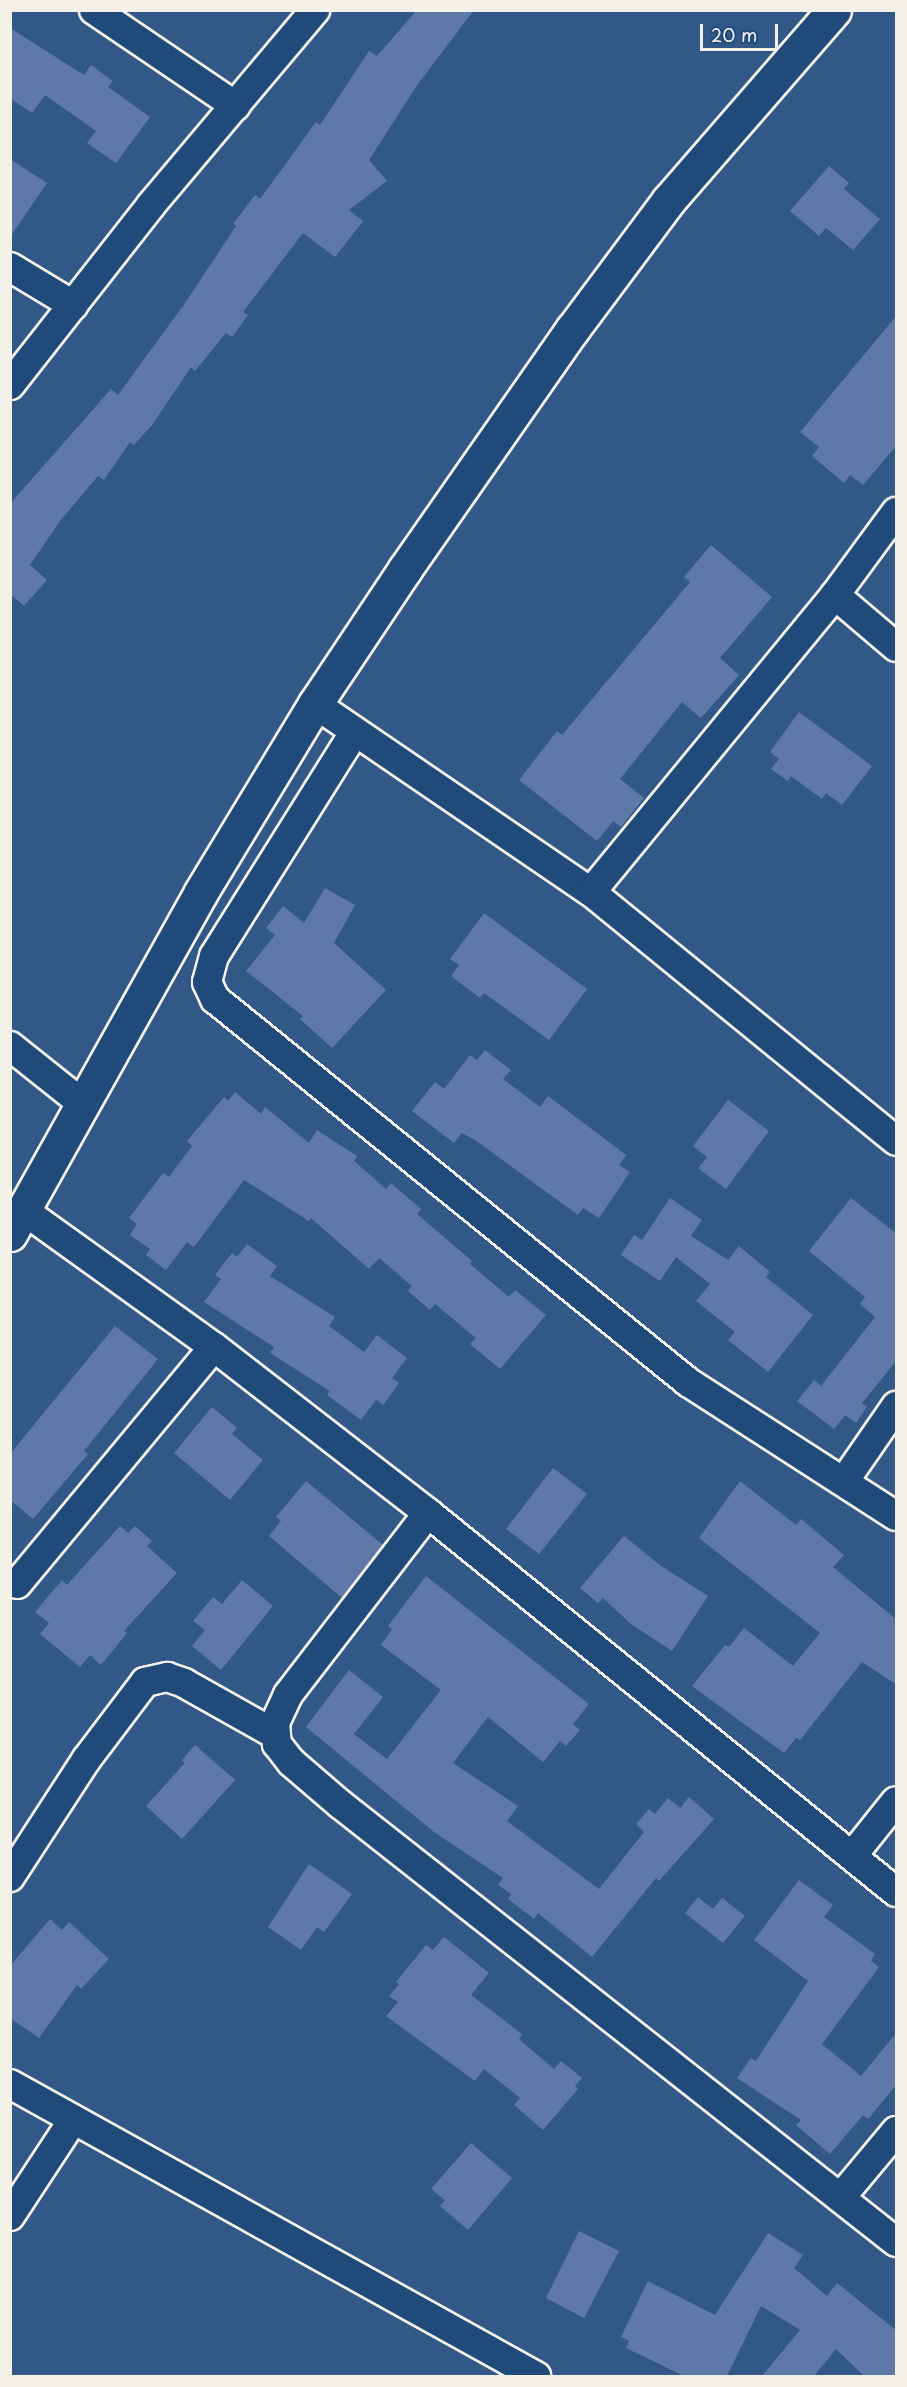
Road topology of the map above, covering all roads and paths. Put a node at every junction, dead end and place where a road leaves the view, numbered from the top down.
1 (94, 10) edge
2 (315, 10) edge
3 (834, 10) edge
4 (236, 106) junction
5 (10, 267) edge
6 (74, 305) junction
7 (10, 385) edge
8 (897, 512) edge
9 (835, 595) junction
10 (897, 647) edge
11 (315, 704) junction
12 (354, 733) junction
13 (591, 892) junction
14 (10, 1046) edge
15 (83, 1104) junction
16 (897, 1141) edge
17 (17, 1222) edge
18 (214, 1347) junction
19 (897, 1406) edge
20 (845, 1480) junction
21 (428, 1513) junction
22 (897, 1516) edge
23 (17, 1584) dead end
24 (273, 1732) junction
25 (897, 1801) edge
26 (852, 1856) junction
27 (10, 1877) edge
28 (897, 1892) edge
29 (10, 2084) edge
30 (73, 2120) junction
31 (897, 2131) edge
32 (841, 2197) junction
33 (10, 2216) edge
34 (897, 2242) edge
35 (537, 2376) edge

1 - 4 street
2 - 4 street
3 - 11 street
4 - 6 street
5 - 6 street
6 - 7 street
8 - 9 street
9 - 10 street
9 - 13 street
11 - 12 street
11 - 15 street
12 - 13 street
12 - 20 street
13 - 16 street
14 - 15 street
15 - 17 street
17 - 18 street
18 - 21 street
18 - 23 street
19 - 20 street
20 - 22 street
21 - 24 street
21 - 26 street
24 - 27 street
24 - 32 street
25 - 26 street
26 - 28 street
29 - 30 street
30 - 33 street
30 - 35 street
31 - 32 street
32 - 34 street

